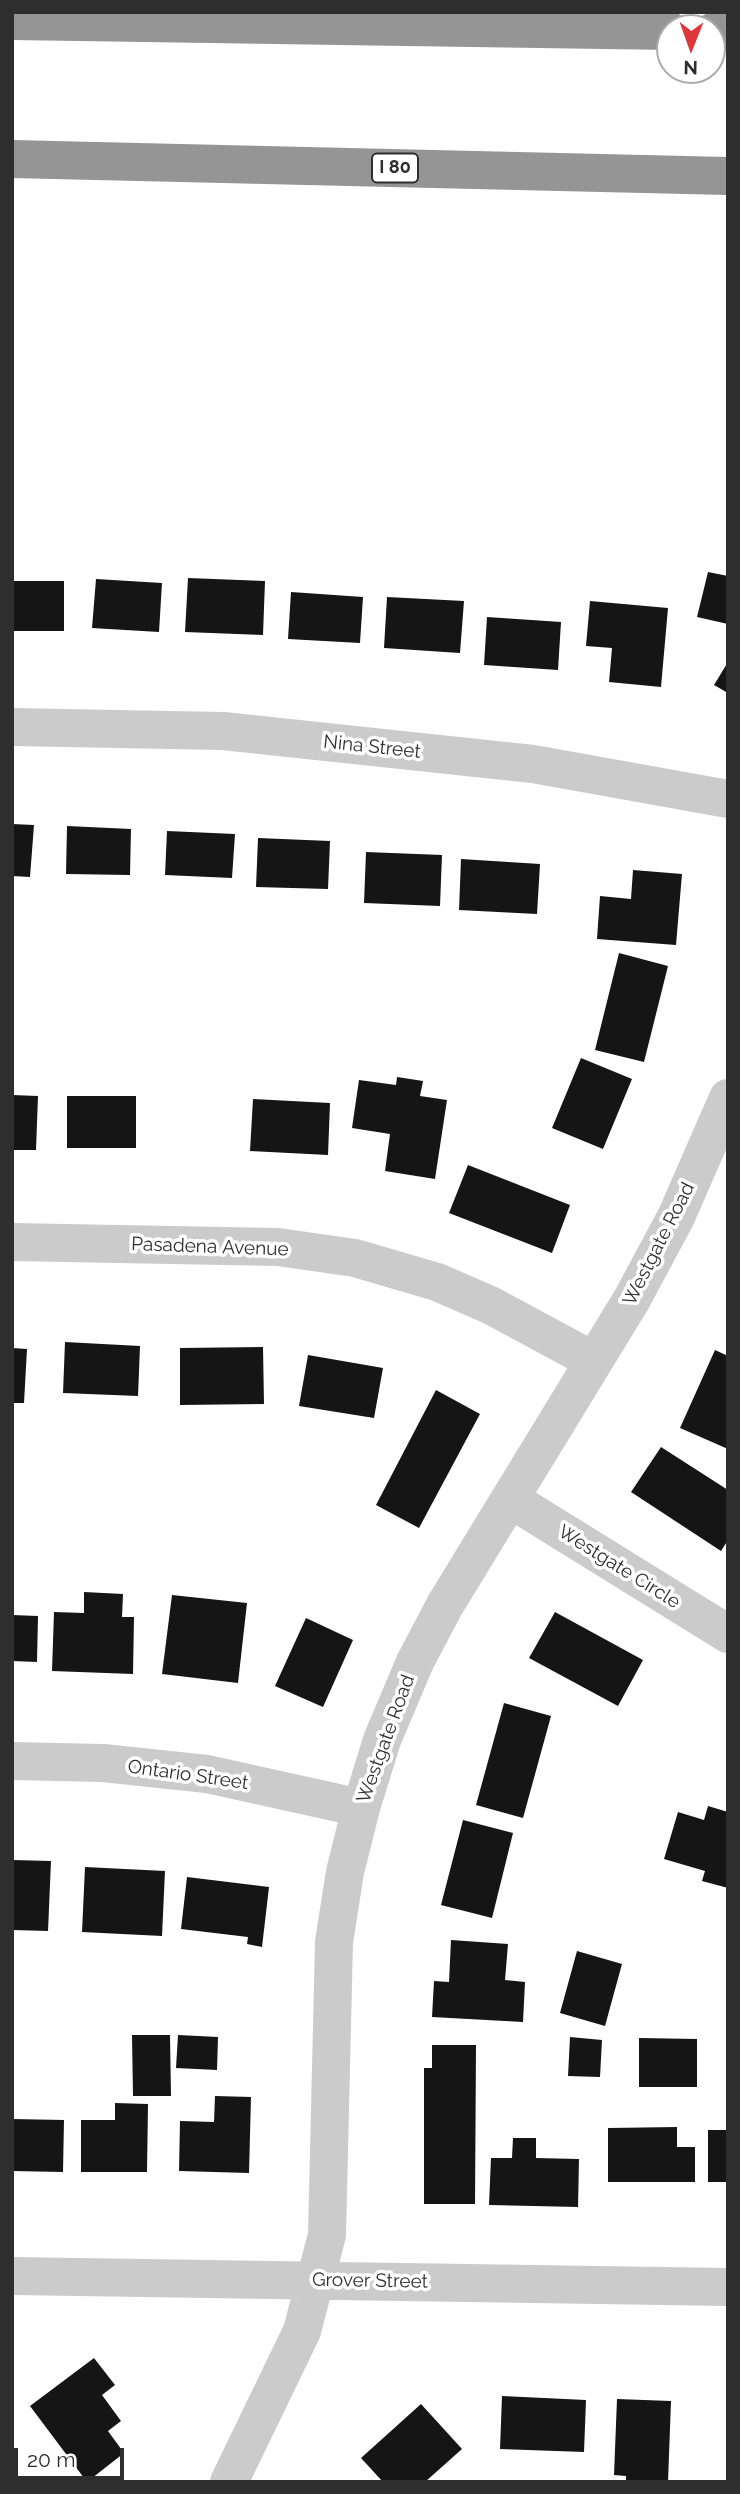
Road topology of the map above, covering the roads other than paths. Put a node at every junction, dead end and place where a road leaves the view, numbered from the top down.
1 (201, 12) edge
2 (12, 20) edge
3 (349, 26) junction
4 (656, 31) edge
5 (12, 160) edge
6 (728, 176) edge
7 (12, 727) edge
8 (728, 799) edge
9 (728, 1098) edge
10 (12, 1242) edge
11 (594, 1361) junction
12 (510, 1499) junction
13 (728, 1634) edge
14 (12, 1761) edge
15 (361, 1808) junction
16 (12, 2276) edge
17 (316, 2280) junction
18 (728, 2287) edge
19 (229, 2482) edge

1 - 3 highway
2 - 3 highway
3 - 4 highway
5 - 6 highway, I 80
7 - 8 street, Nina Street
9 - 11 street, Westgate Road
10 - 11 street, Pasadena Avenue
11 - 12 street, Westgate Road
12 - 13 street, Westgate Circle
12 - 15 street, Westgate Road
14 - 15 street, Ontario Street
15 - 17 street, Westgate Road
16 - 17 street, Grover Street
17 - 18 street, Grover Street
17 - 19 street, Westgate Road

